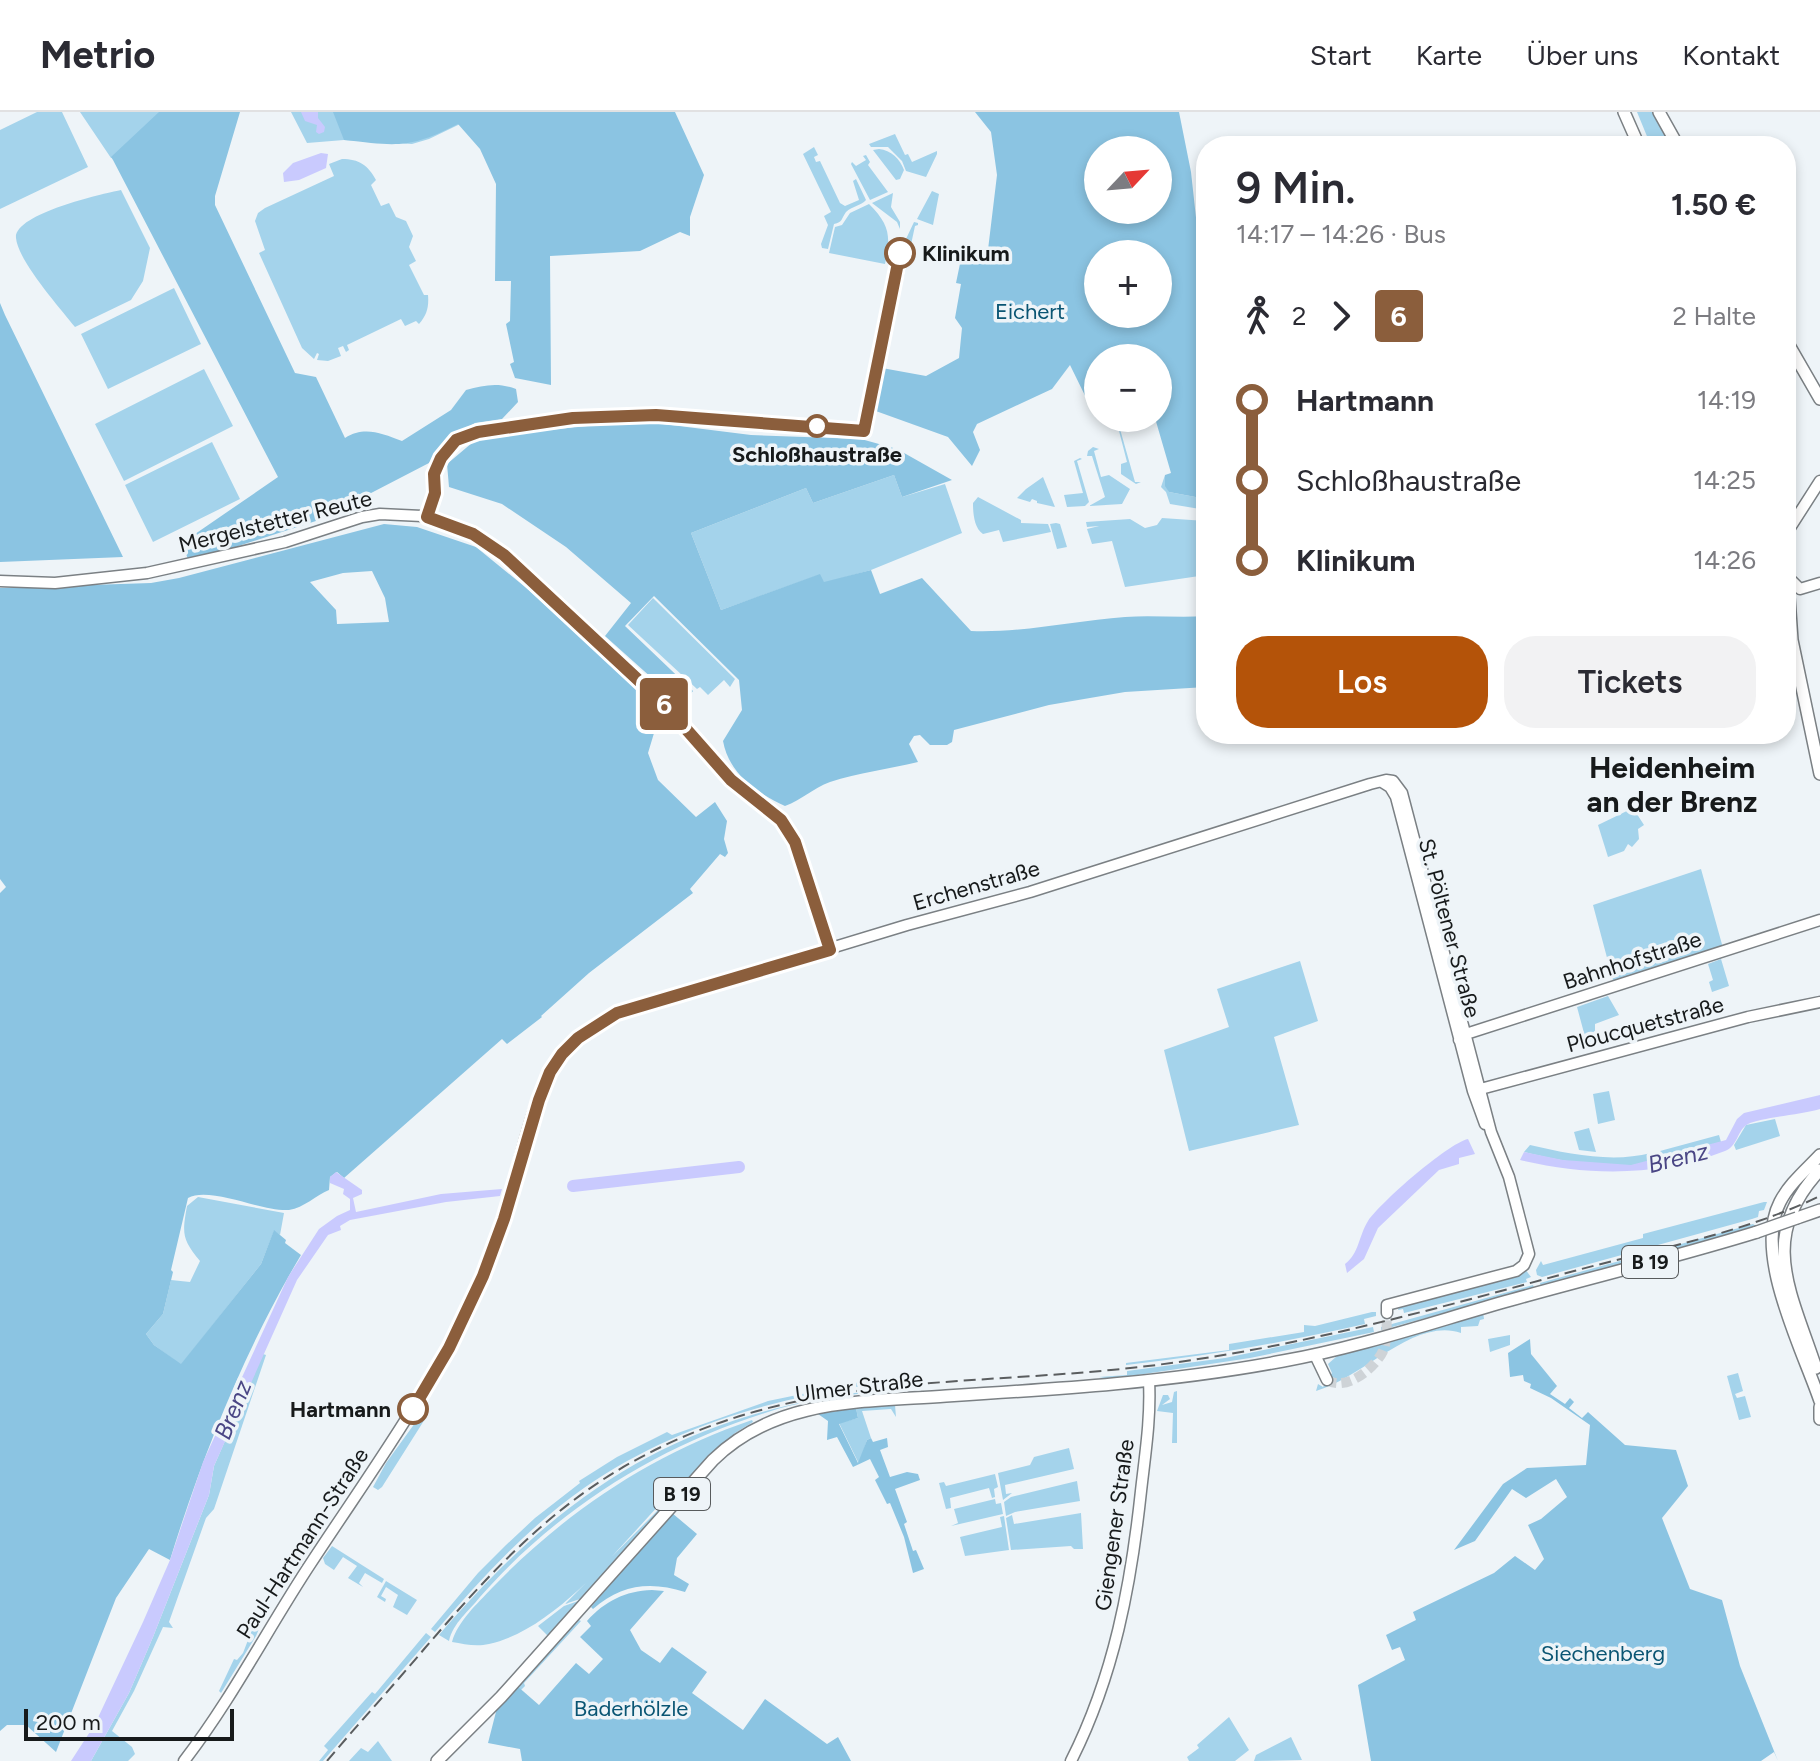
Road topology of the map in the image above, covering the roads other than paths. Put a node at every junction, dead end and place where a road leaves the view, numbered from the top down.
1 (1624, 112) edge
2 (1659, 112) edge
3 (1635, 136) edge
4 (1672, 136) edge
5 (1796, 357) edge
6 (1820, 399) edge
7 (1820, 481) edge
8 (1796, 518) edge
9 (0, 581) edge
10 (1820, 583) edge
11 (1796, 585) edge
12 (1796, 658) edge
13 (1820, 774) edge
14 (1384, 780) joint
15 (1820, 920) edge
16 (830, 950) junction
17 (1820, 1002) edge
18 (1462, 1037) junction
19 (578, 1038) joint
20 (1476, 1090) junction
21 (1820, 1155) edge
22 (1820, 1170) edge
23 (1820, 1210) edge
24 (1387, 1309) dead end
25 (1315, 1355) junction
26 (1327, 1380) dead end
27 (1820, 1380) edge
28 (1149, 1381) junction
29 (1129, 1383) junction
30 (1820, 1404) edge
31 (1149, 1406) junction
32 (1820, 1419) edge
33 (184, 1761) edge
34 (437, 1761) edge
35 (1071, 1761) edge

1 - 3 main road
2 - 4 main road
5 - 6 main road
7 - 8 main road
9 - 16 main road, Mergelstetter Reute
10 - 11 main road
12 - 13 main road
14 - 16 main road, Erchenstraße
14 - 18 main road, St. Pöltener Straße
15 - 18 main road, Bahnhofstraße
16 - 19 main road, Erchenstraße
17 - 20 main road, Ploucquetstraße
18 - 20 main road, St. Pöltener Straße
19 - 33 main road, Paul-Hartmann-Straße
20 - 24 main road, St. Pöltener Straße
21 - 30 main road
22 - 27 main road
23 - 25 main road, B 19, bridge
25 - 26 main road
25 - 28 main road, B 19
28 - 29 main road, Ulmer Straße / B 19
28 - 31 main road, Giengener Straße
29 - 31 main road
29 - 34 main road, Ulmer Straße / B 19
30 - 32 main road
31 - 35 main road, Giengener Straße

